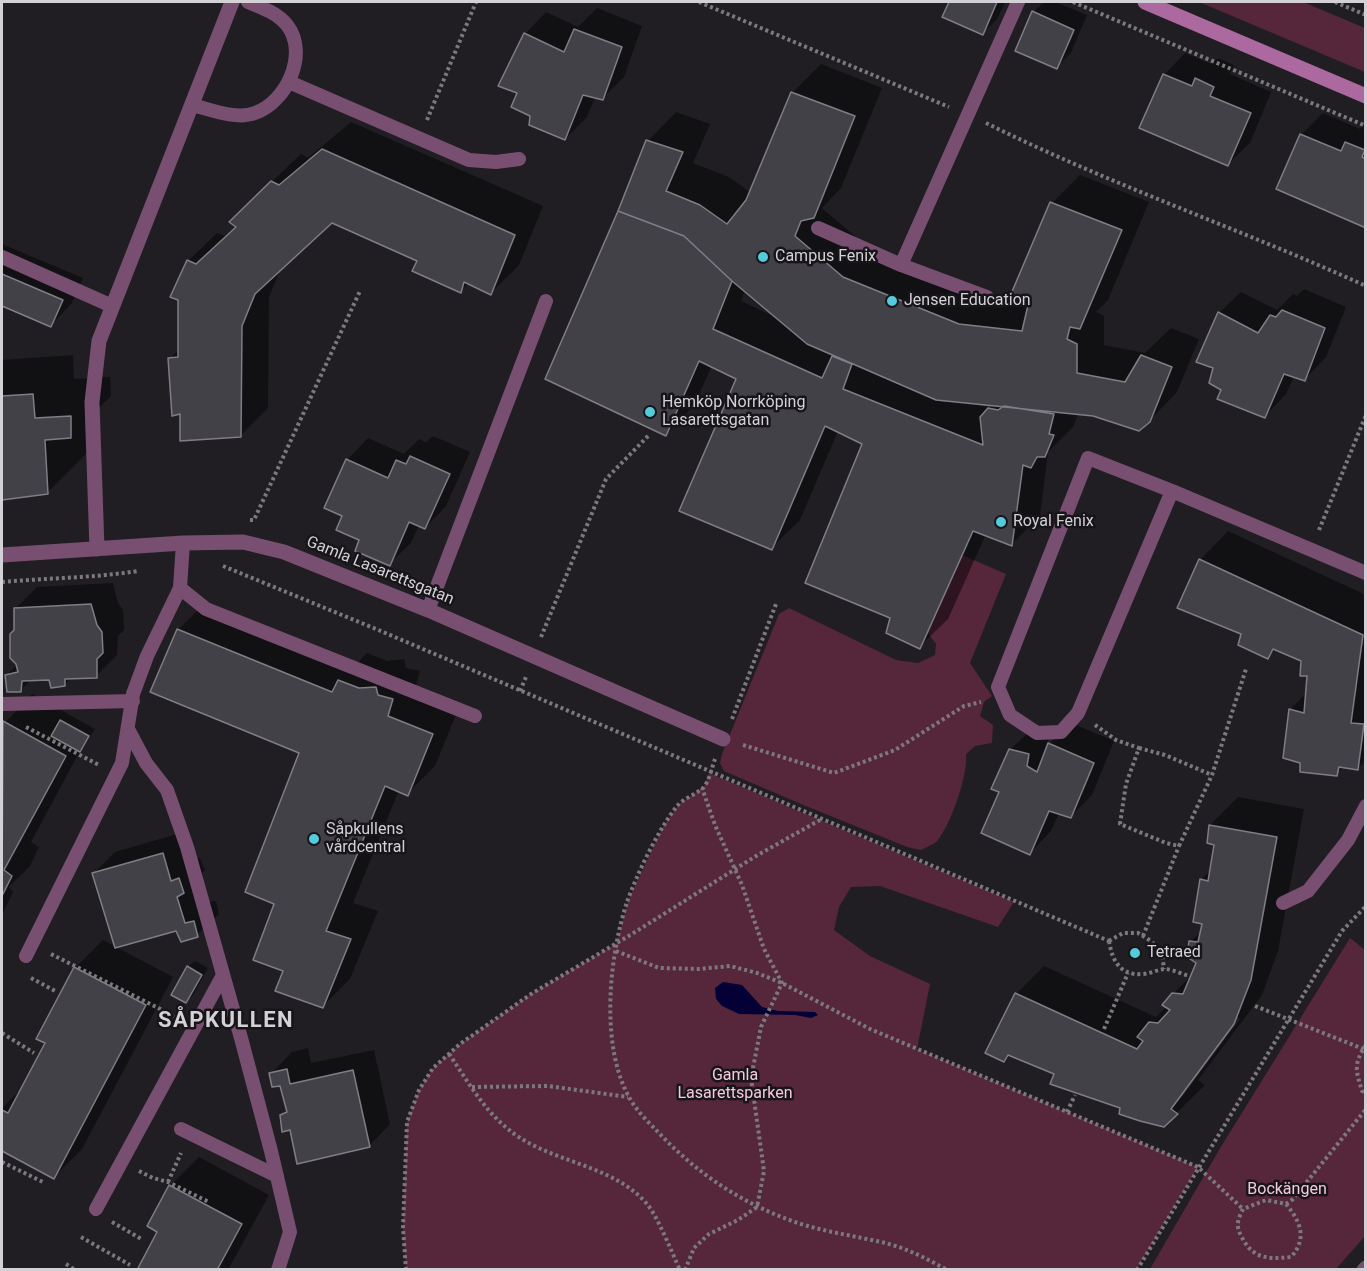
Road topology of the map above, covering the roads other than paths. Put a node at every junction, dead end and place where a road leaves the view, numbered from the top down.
1 (232, 2) edge
2 (248, 2) edge
3 (1018, 2) edge
4 (1145, 2) edge
5 (289, 82) junction
6 (1365, 96) edge
7 (192, 105) junction
8 (519, 159) dead end
9 (818, 228) dead end
10 (2, 257) edge
11 (901, 266) junction
12 (987, 297) dead end
13 (546, 301) dead end
14 (112, 306) junction
15 (1172, 490) junction
16 (183, 543) junction
17 (97, 549) junction
18 (2, 555) edge
19 (1365, 573) edge
20 (180, 588) junction
21 (428, 610) junction
22 (133, 701) junction
23 (2, 704) edge
24 (475, 716) dead end
25 (128, 729) junction
26 (723, 739) road end
27 (1365, 806) edge
28 (1284, 903) dead end
29 (29, 950) road end
30 (223, 975) junction
31 (185, 1131) road end
32 (277, 1176) junction
33 (100, 1213) road end
34 (278, 1269) edge

1 - 7 street
2 - 5 lane
3 - 11 lane
4 - 6 main road
5 - 7 lane
5 - 8 lane
7 - 14 street
9 - 11 lane
10 - 14 lane
11 - 12 lane
13 - 21 lane
14 - 17 street
15 - 15 lane
15 - 19 lane
16 - 17 street, Gamla Lasarettsgatan
16 - 20 lane
16 - 21 street, Gamla Lasarettsgatan
17 - 18 street, Gamla Lasarettsgatan
20 - 22 lane
20 - 24 lane
21 - 26 street, Gamla Lasarettsgatan
22 - 23 lane
22 - 25 lane
25 - 29 lane
25 - 30 lane
27 - 28 lane
30 - 32 lane
30 - 33 lane
31 - 32 lane
32 - 34 lane

